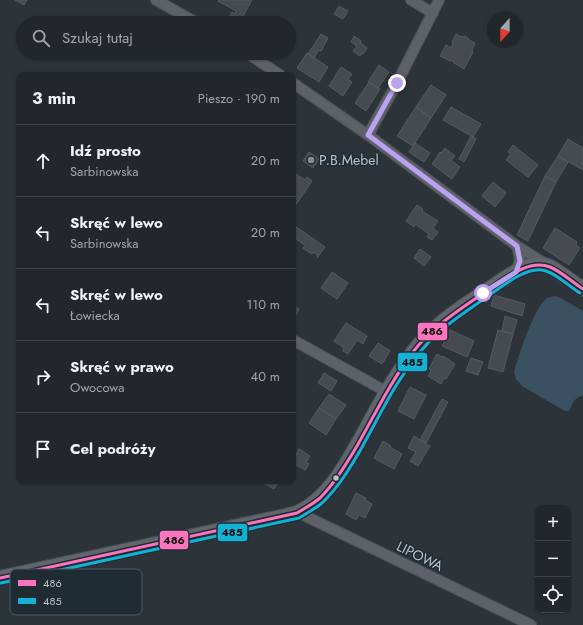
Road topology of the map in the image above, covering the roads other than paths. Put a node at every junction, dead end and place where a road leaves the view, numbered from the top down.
1 (156, 0) edge
2 (411, 0) edge
3 (439, 0) edge
4 (433, 13) junction
5 (185, 16) edge
6 (258, 60) edge
7 (276, 72) edge
8 (296, 86) edge
9 (368, 135) junction
10 (517, 246) junction
11 (550, 268) junction
12 (516, 272) junction
13 (583, 289) edge
14 (296, 342) edge
15 (387, 392) junction
16 (297, 512) junction
17 (42, 569) edge
18 (10, 576) edge
19 (0, 578) edge
20 (531, 625) edge

1 - 5 street
2 - 4 street
3 - 4 street
4 - 9 street
6 - 7 street
8 - 9 street
9 - 10 street
10 - 11 street
10 - 12 street
11 - 12 street
11 - 13 street
12 - 15 street
14 - 15 street
15 - 16 street
16 - 17 street
16 - 20 street, LIPOWA
18 - 19 street

